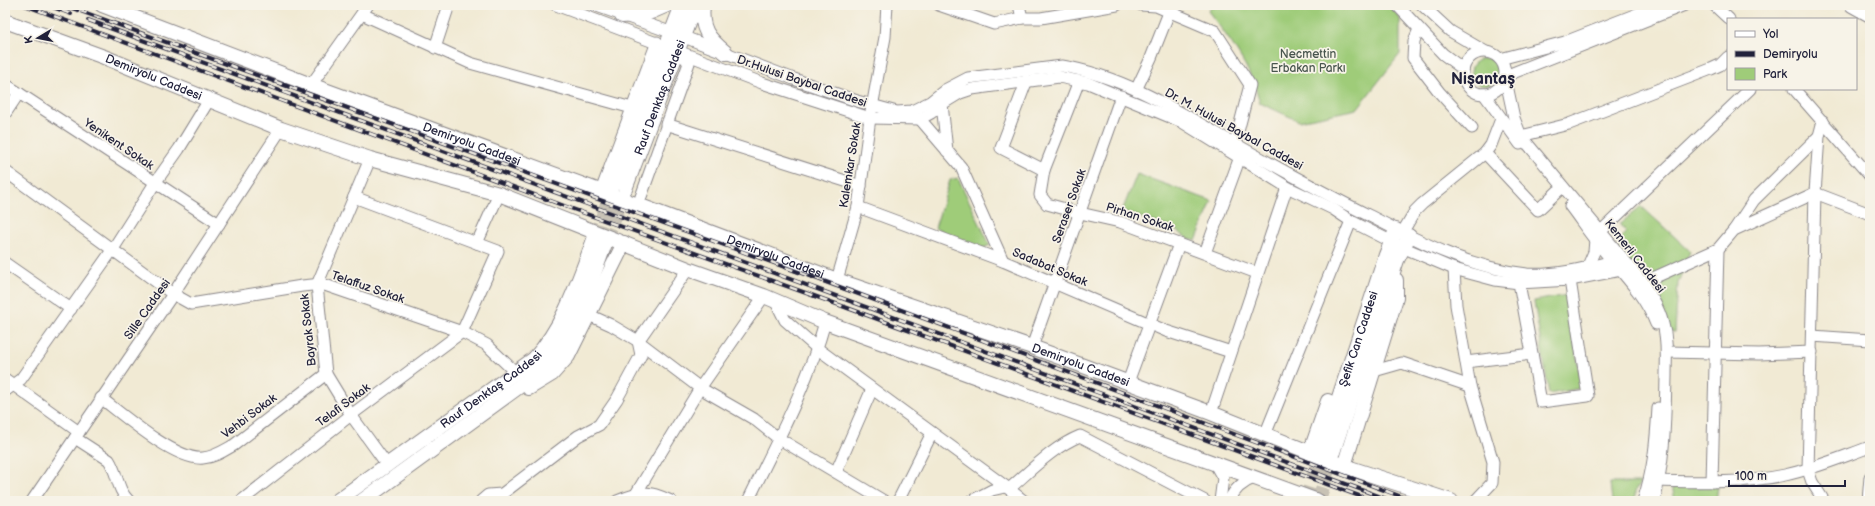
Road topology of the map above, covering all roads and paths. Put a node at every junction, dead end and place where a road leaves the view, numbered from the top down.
1 (105, 5) edge
2 (449, 5) edge
3 (556, 5) edge
4 (594, 5) edge
5 (668, 5) edge
6 (682, 5) edge
7 (696, 5) edge
8 (703, 5) edge
9 (887, 5) edge
10 (939, 5) edge
11 (1019, 5) edge
12 (1115, 5) edge
13 (1141, 5) edge
14 (1397, 5) edge
15 (1422, 5) edge
16 (1660, 5) edge
17 (1685, 5) edge
18 (1714, 5) edge
19 (1852, 5) edge
20 (1164, 9) edge
21 (365, 10) edge
22 (1870, 15) edge
23 (622, 16) junction
24 (1022, 18) junction
25 (1728, 18) edge
26 (5, 21) edge
27 (1419, 29) junction
28 (678, 35) junction
29 (668, 46) junction
30 (434, 48) junction
31 (1486, 52) junction
32 (726, 53) junction
33 (1727, 58) edge
34 (1500, 59) junction
35 (1463, 69) junction
36 (1505, 76) junction
37 (1027, 80) junction
38 (1079, 81) junction
39 (5, 84) edge
40 (311, 85) junction
41 (1136, 90) junction
42 (1749, 90) edge
43 (1795, 90) edge
44 (20, 93) junction
45 (1484, 94) junction
46 (1121, 96) junction
47 (209, 100) junction
48 (942, 104) junction
49 (872, 105) junction
50 (632, 108) junction
51 (896, 112) joint
52 (5, 114) edge
53 (870, 118) junction
54 (920, 119) junction
55 (1500, 119) junction
56 (1822, 121) junction
57 (666, 124) junction
58 (1472, 128) dead end
59 (281, 129) junction
60 (1521, 136) junction
61 (1819, 136) junction
62 (1235, 143) junction
63 (947, 150) junction
64 (1485, 153) junction
65 (1240, 157) junction
66 (370, 159) junction
67 (1044, 170) junction
68 (5, 171) edge
69 (1870, 176) edge
70 (155, 183) junction
71 (861, 186) junction
72 (620, 187) tunnel mouth
73 (1287, 187) junction
74 (1558, 190) junction
75 (601, 191) junction
76 (1815, 192) junction
77 (499, 194) junction
78 (354, 197) junction
79 (638, 205) junction
80 (858, 207) junction
81 (1080, 213) junction
82 (1870, 214) edge
83 (1350, 221) junction
84 (219, 224) junction
85 (1734, 230) junction
86 (1597, 236) junction
87 (1400, 237) junction
88 (477, 243) junction
89 (624, 243) junction
90 (1179, 244) junction
91 (113, 249) junction
92 (1718, 249) junction
93 (1205, 253) junction
94 (1003, 261) junction
95 (1613, 261) junction
96 (5, 263) edge
97 (1389, 266) junction
98 (1587, 268) junction
99 (1454, 269) junction
100 (688, 270) junction
101 (1626, 270) junction
102 (1257, 273) junction
103 (837, 280) junction
104 (1570, 280) junction
105 (1054, 283) junction
106 (1519, 283) junction
107 (1642, 283) junction
108 (317, 285) junction
109 (173, 294) junction
110 (769, 298) junction
111 (70, 309) junction
112 (589, 315) junction
113 (825, 322) junction
114 (1149, 324) junction
115 (462, 332) junction
116 (1812, 336) junction
117 (641, 338) junction
118 (1870, 340) edge
119 (1032, 347) junction
120 (818, 349) junction
121 (1231, 352) junction
122 (1667, 352) junction
123 (1812, 352) junction
124 (1532, 354) junction
125 (1716, 354) junction
126 (1466, 362) junction
127 (1374, 370) junction
128 (516, 373) junction
129 (326, 374) junction
130 (1128, 382) junction
131 (8, 385) edge
132 (1470, 386) junction
133 (700, 388) junction
134 (872, 388) junction
135 (101, 398) junction
136 (505, 398) junction
137 (1211, 413) junction
138 (351, 415) junction
139 (932, 433) junction
140 (77, 435) junction
141 (1265, 435) junction
142 (778, 438) junction
143 (1870, 447) edge
144 (1322, 451) junction
145 (1216, 464) junction
146 (388, 466) junction
147 (1344, 466) junction
148 (1808, 470) junction
149 (836, 472) junction
150 (1870, 477) edge
151 (1254, 478) junction
152 (1655, 481) junction
153 (1712, 482) junction
154 (1007, 488) junction
155 (637, 492) junction
156 (504, 498) edge
157 (32, 501) edge
158 (129, 501) edge
159 (241, 501) edge
160 (337, 501) edge
161 (362, 501) edge
162 (481, 501) edge
163 (617, 501) edge
164 (671, 501) edge
165 (748, 501) edge
166 (884, 501) edge
167 (898, 501) edge
168 (971, 501) edge
169 (1024, 501) edge
170 (1204, 501) edge
171 (1220, 501) edge
172 (1229, 501) edge
173 (1318, 501) edge
174 (1452, 501) edge
175 (1475, 501) edge
176 (1643, 501) edge
177 (1654, 501) edge
178 (1824, 501) edge
179 (1868, 501) edge

1 - 40 main road, Demiryolu Caddesi
2 - 30 street
3 - 29 street, Dr.Hulusi Baybal Caddesi
4 - 23 street, Dr.Hulusi Baybal Caddesi
5 - 23 main road
6 - 28 main road, Rauf Denktaş Caddesi
7 - 28 main road, Rauf Denktaş Caddesi
8 - 32 main road
9 - 49 street, Kalemkar Sokak
10 - 24 street
11 - 24 street
12 - 24 street
13 - 20 street
14 - 27 street
15 - 31 street
16 - 34 street
17 - 36 street
18 - 25 street
19 - 22 main road
20 - 41 street
20 - 62 street
21 - 30 street
21 - 40 street
23 - 28 street, Dr.Hulusi Baybal Caddesi
26 - 47 main road, Demiryolu Caddesi
27 - 35 street
27 - 58 street
28 - 29 main road, Rauf Denktaş Caddesi
28 - 32 street, Dr.Hulusi Baybal Caddesi
29 - 50 street
29 - 53 street, Dr.Hulusi Baybal Caddesi
29 - 57 street
29 - 72 main road, Rauf Denktaş Caddesi
30 - 50 street
31 - 34 street
31 - 35 street
32 - 49 street, Dr.Hulusi Baybal Caddesi
33 - 60 street
34 - 36 street
35 - 45 street
36 - 45 street
36 - 60 street, Kemerli Caddesi
37 - 38 street, Dr. M. Hulusi Baybal Caddesi
37 - 48 street, Dr. M. Hulusi Baybal Caddesi
37 - 67 street
38 - 46 street, Dr. M. Hulusi Baybal Caddesi
38 - 67 street, Pirhan Sokak
39 - 44 street, Yenikent Sokak
40 - 75 main road, Demiryolu Caddesi
41 - 51 street, Dr. M. Hulusi Baybal Caddesi
41 - 62 street, Dr. M. Hulusi Baybal Caddesi
42 - 86 street
43 - 56 street
44 - 52 street
44 - 70 street, Yenikent Sokak
45 - 55 street, Kemerli Caddesi
46 - 65 street, Dr. M. Hulusi Baybal Caddesi
46 - 81 street, Seraser Sokak
47 - 59 main road, Demiryolu Caddesi
47 - 70 street
48 - 54 street, Dr. M. Hulusi Baybal Caddesi
48 - 63 street
49 - 51 street, Dr.Hulusi Baybal Caddesi
49 - 53 street, Kalemkar Sokak
50 - 75 street
53 - 54 street, Dr.Hulusi Baybal Caddesi
53 - 71 street, Kalemkar Sokak
54 - 63 street
55 - 64 street
55 - 74 street, Kemerli Caddesi
56 - 61 street
56 - 69 street
57 - 71 street
57 - 79 street
59 - 66 main road, Demiryolu Caddesi
59 - 84 street, Sille Caddesi
60 - 86 street, Kemerli Caddesi
61 - 76 street
61 - 85 street
62 - 87 street, Dr. M. Hulusi Baybal Caddesi
63 - 94 street
64 - 74 street
64 - 87 street
65 - 73 street, Dr. M. Hulusi Baybal Caddesi
65 - 93 street
66 - 77 main road, Demiryolu Caddesi
66 - 78 street, Bayrak Sokak
67 - 81 street, Pirhan Sokak
68 - 91 street, Telaffuz Sokak
70 - 84 street, Yenikent Sokak
70 - 91 street
71 - 80 street, Kalemkar Sokak
73 - 83 street, Dr. M. Hulusi Baybal Caddesi
73 - 102 street
74 - 86 street, Kemerli Caddesi
75 - 79 main road, Demiryolu Caddesi
76 - 82 street
76 - 85 street
76 - 116 street
77 - 88 street
77 - 89 main road, Demiryolu Caddesi
78 - 88 street
78 - 108 street, Bayrak Sokak
79 - 103 main road, Demiryolu Caddesi
80 - 94 street, Sadabat Sokak
80 - 103 street, Kalemkar Sokak
81 - 90 street, Pirhan Sokak
81 - 105 street, Seraser Sokak
83 - 87 street, Dr. M. Hulusi Baybal Caddesi
83 - 141 street
84 - 109 street, Sille Caddesi
85 - 92 street
86 - 95 street, Kemerli Caddesi
86 - 98 street
86 - 101 street, Kemerli Caddesi
87 - 97 main road, Şefik Can Caddesi
87 - 98 street
87 - 99 street
88 - 115 street
89 - 100 main road, Demiryolu Caddesi
89 - 112 main road
90 - 93 street, Pirhan Sokak
90 - 114 street
91 - 109 street, Telaffuz Sokak
91 - 111 street
92 - 107 street
92 - 125 street
93 - 102 street, Pirhan Sokak
94 - 105 street, Sadabat Sokak
95 - 98 street
95 - 101 street, Kemerli Caddesi
96 - 111 street
97 - 127 main road
97 - 144 main road, Şefik Can Caddesi
97 - 144 main road
99 - 106 street
99 - 126 street
100 - 110 main road, Demiryolu Caddesi
100 - 117 street
101 - 104 street
101 - 107 street, Kemerli Caddesi
101 - 152 street, Kemerli Caddesi
102 - 121 street
103 - 119 main road, Demiryolu Caddesi
104 - 106 street
104 - 124 street
105 - 114 street, Sadabat Sokak
105 - 119 street, Seraser Sokak
106 - 124 street
107 - 122 street, Kemerli Caddesi
108 - 109 street, Telaffuz Sokak
108 - 115 street, Telaffuz Sokak
108 - 129 street, Bayrak Sokak
109 - 135 street, Sille Caddesi
110 - 113 main road, Demiryolu Caddesi
110 - 120 street
110 - 133 street
111 - 131 street
112 - 117 street
112 - 136 main road
113 - 120 street
113 - 145 main road, Demiryolu Caddesi
114 - 121 street, Sadabat Sokak
114 - 130 street
115 - 128 street, Telaffuz Sokak
115 - 138 street, Telafi Sokak
116 - 118 street
116 - 123 street
117 - 133 street
117 - 156 street
119 - 130 main road, Demiryolu Caddesi
120 - 134 street
120 - 142 street
121 - 137 street
122 - 125 street
122 - 152 street, Kemerli Caddesi
123 - 125 street
123 - 148 street
124 - 126 street
125 - 153 street
126 - 132 street
127 - 132 street
127 - 147 main road
128 - 136 main road, Rauf Denktaş Caddesi
128 - 146 main road, Rauf Denktaş Caddesi
129 - 135 street, Vehbi Sokak
129 - 138 street, Bayrak Sokak
130 - 137 main road, Demiryolu Caddesi
131 - 140 street
132 - 175 street
133 - 142 street
133 - 155 street
134 - 139 street
134 - 149 street
135 - 140 street, Sille Caddesi
136 - 161 main road, Rauf Denktaş Caddesi
137 - 141 main road, Demiryolu Caddesi
138 - 146 street, Bayrak Sokak
138 - 159 street, Telafi Sokak
139 - 154 street
139 - 167 street
140 - 157 street, Sille Caddesi
140 - 158 street
141 - 144 main road, Demiryolu Caddesi
142 - 149 street
142 - 165 street
143 - 148 street
144 - 147 main road, Demiryolu Caddesi
145 - 151 main road, Demiryolu Caddesi
145 - 171 street
146 - 160 main road, Rauf Denktaş Caddesi
147 - 174 main road, Demiryolu Caddesi
148 - 153 street
148 - 178 street
149 - 166 street
150 - 179 street
151 - 172 street
151 - 173 main road, Demiryolu Caddesi
152 - 153 street
152 - 176 street, Kemerli Caddesi
152 - 177 street, Kemerli Caddesi
154 - 168 street
154 - 169 street
154 - 170 street
155 - 163 street
155 - 164 street
156 - 162 street

